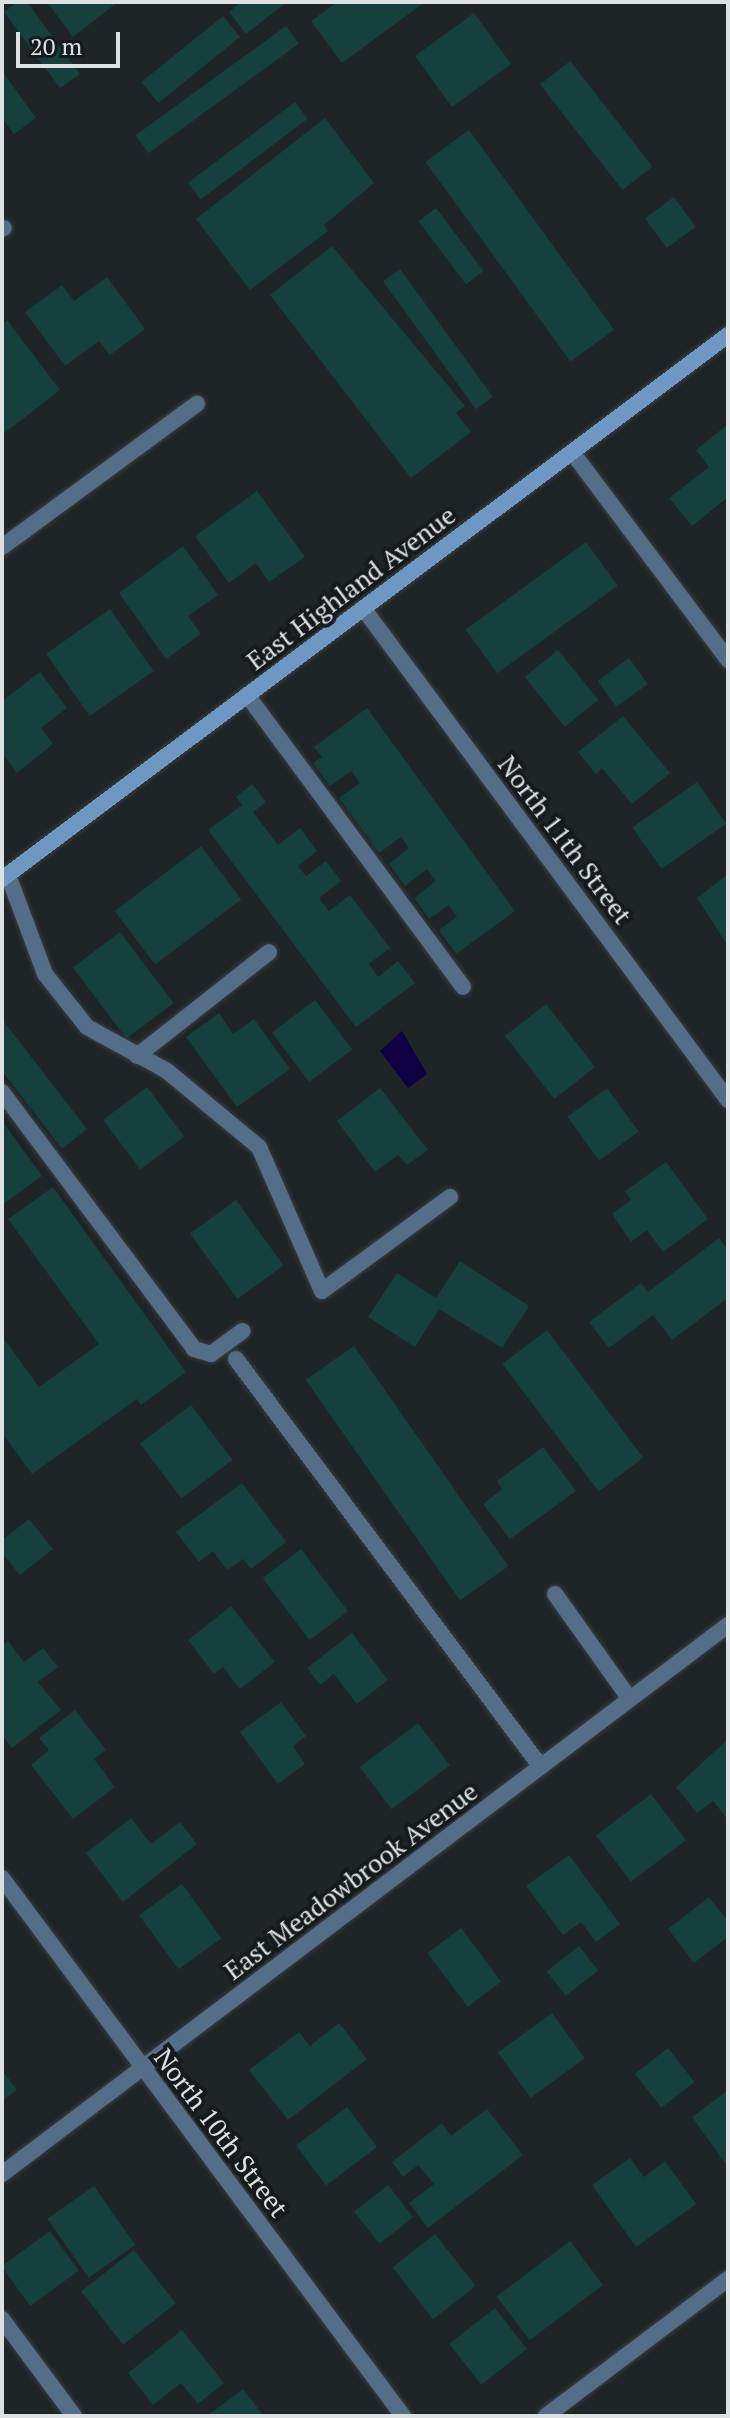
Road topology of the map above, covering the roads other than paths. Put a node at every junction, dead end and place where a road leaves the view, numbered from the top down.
1 (728, 335) edge
2 (197, 404) dead end
3 (572, 452) junction
4 (2, 547) edge
5 (363, 608) junction
6 (728, 660) edge
7 (247, 695) junction
8 (5, 877) edge
9 (269, 952) dead end
10 (463, 987) dead end
11 (137, 1056) junction
12 (2, 1092) edge
13 (728, 1100) edge
14 (450, 1197) dead end
15 (243, 1331) dead end
16 (236, 1359) dead end
17 (555, 1594) dead end
18 (728, 1625) edge
19 (630, 1699) junction
20 (541, 1767) junction
21 (2, 1878) edge
22 (142, 2068) junction
23 (2, 2174) edge
24 (728, 2279) edge
25 (2, 2319) edge
26 (74, 2416) edge
27 (403, 2416) edge
28 (546, 2416) edge

1 - 3 street, East Highland Avenue
2 - 4 street
3 - 5 street, East Highland Avenue
3 - 6 street
5 - 7 street, East Highland Avenue
5 - 13 street, North 11th Street
7 - 8 street, East Highland Avenue
7 - 10 street
8 - 11 street
9 - 11 street
11 - 14 street
12 - 15 street
16 - 20 street
17 - 19 street
18 - 19 street, East Meadowbrook Avenue
19 - 20 street, East Meadowbrook Avenue
20 - 22 street, East Meadowbrook Avenue
21 - 22 street, North 10th Street
22 - 23 street, East Meadowbrook Avenue
22 - 27 street, North 10th Street
24 - 28 street
25 - 26 street

